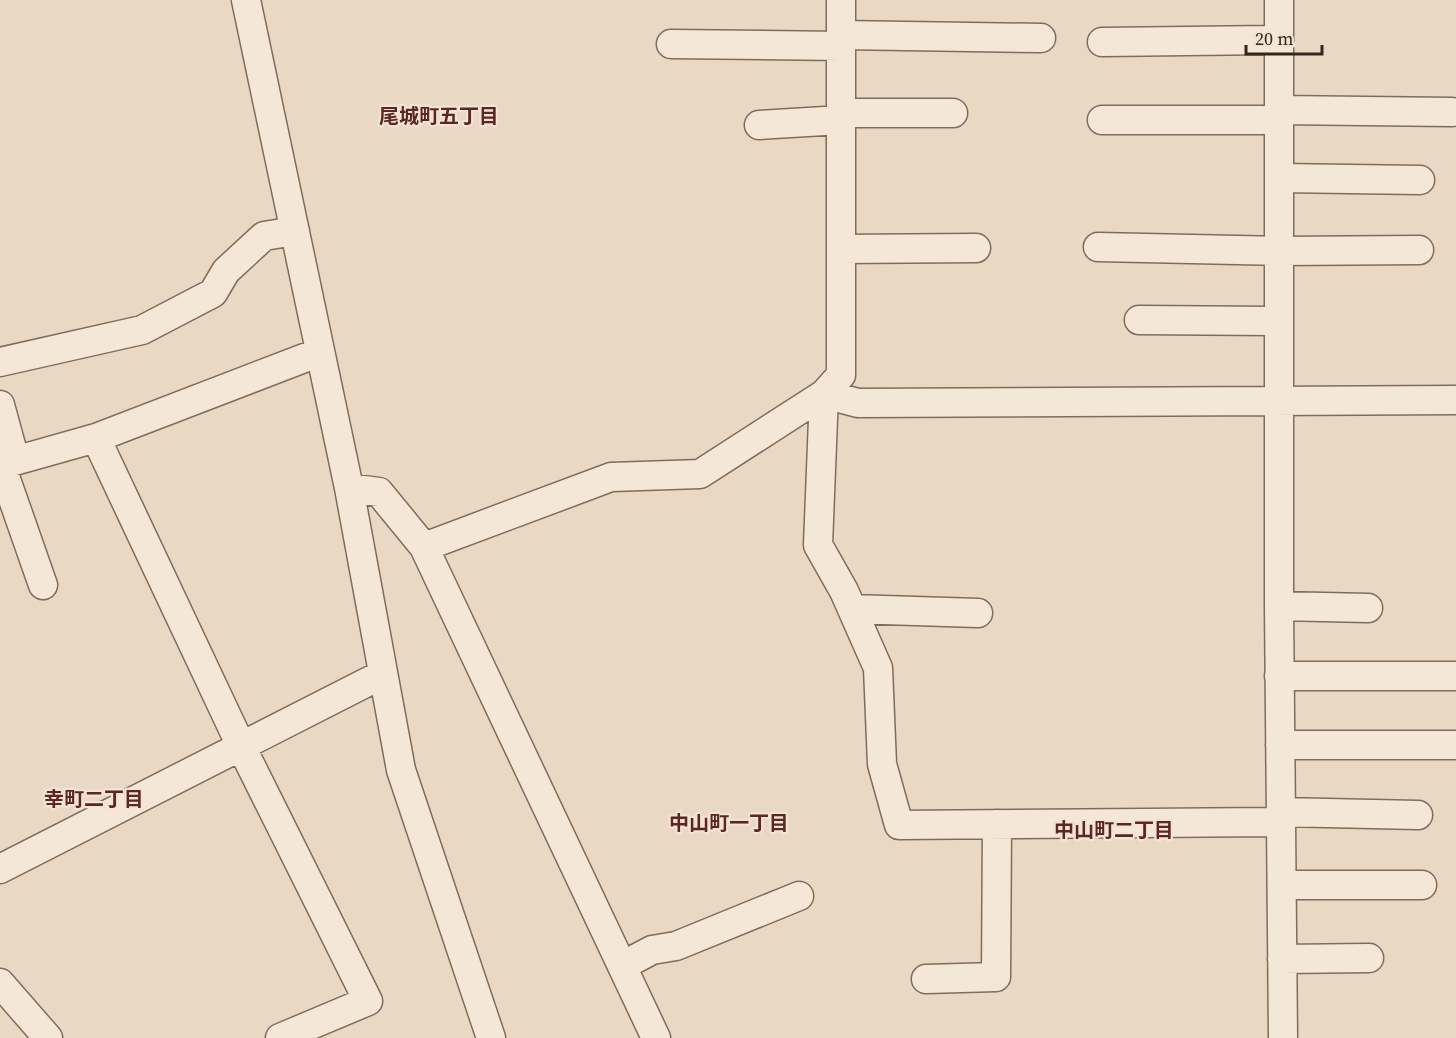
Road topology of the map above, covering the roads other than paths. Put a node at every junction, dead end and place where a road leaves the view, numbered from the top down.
1 (246, 0) edge
2 (841, 0) edge
3 (1279, 0) edge
4 (1041, 38) dead end
5 (1279, 40) junction
6 (841, 41) junction
7 (1102, 42) dead end
8 (672, 44) dead end
9 (1452, 112) dead end
10 (953, 113) dead end
11 (1279, 115) junction
12 (841, 116) junction
13 (1102, 120) dead end
14 (759, 125) dead end
15 (1279, 178) junction
16 (1420, 180) dead end
17 (295, 231) junction
18 (1098, 247) dead end
19 (976, 248) dead end
20 (841, 249) junction
21 (1419, 250) dead end
22 (1279, 251) junction
23 (1139, 320) dead end
24 (1279, 321) junction
25 (320, 352) junction
26 (0, 362) edge
27 (824, 394) junction
28 (1456, 400) edge
29 (1280, 401) junction
30 (0, 405) edge
31 (96, 438) junction
32 (6, 463) edge
33 (349, 488) junction
34 (424, 547) junction
35 (43, 585) dead end
36 (1279, 606) junction
37 (1368, 608) dead end
38 (852, 609) junction
39 (978, 614) dead end
40 (383, 674) junction
41 (1456, 675) edge
42 (1279, 676) junction
43 (1280, 745) junction
44 (1456, 745) edge
45 (242, 746) junction
46 (1418, 814) dead end
47 (1281, 817) junction
48 (997, 824) junction
49 (0, 869) edge
50 (1282, 885) junction
51 (1422, 885) dead end
52 (799, 896) dead end
53 (1369, 958) dead end
54 (1282, 959) junction
55 (622, 966) junction
56 (926, 979) dead end
57 (0, 984) edge
58 (48, 1038) edge
59 (280, 1038) edge
60 (490, 1038) edge
61 (656, 1038) edge
62 (1283, 1038) edge

1 - 17 street
2 - 6 street
3 - 5 street
4 - 6 street
5 - 7 street
5 - 11 street
6 - 8 street
6 - 12 street
9 - 11 street
10 - 12 street
11 - 13 street
11 - 15 street
12 - 14 street
12 - 20 street
15 - 16 street
15 - 22 street
17 - 25 street
17 - 26 street
18 - 22 street
19 - 20 street
20 - 27 street
21 - 22 street
22 - 24 street
23 - 24 street
24 - 29 street
25 - 31 street
25 - 33 street
27 - 29 street
27 - 34 street
27 - 38 street
28 - 29 street
29 - 36 street
30 - 32 street
31 - 32 street
31 - 45 street
32 - 35 street
33 - 34 street
33 - 40 street
34 - 55 street
36 - 37 street
36 - 42 street
38 - 39 street
38 - 48 street
40 - 45 street
40 - 60 street
41 - 42 street
42 - 43 street
43 - 44 street
43 - 47 street
45 - 49 street
45 - 59 street
46 - 47 street
47 - 48 street
47 - 50 street
48 - 56 street
50 - 51 street
50 - 54 street
52 - 55 street
53 - 54 street
54 - 62 street
55 - 61 street
57 - 58 street

